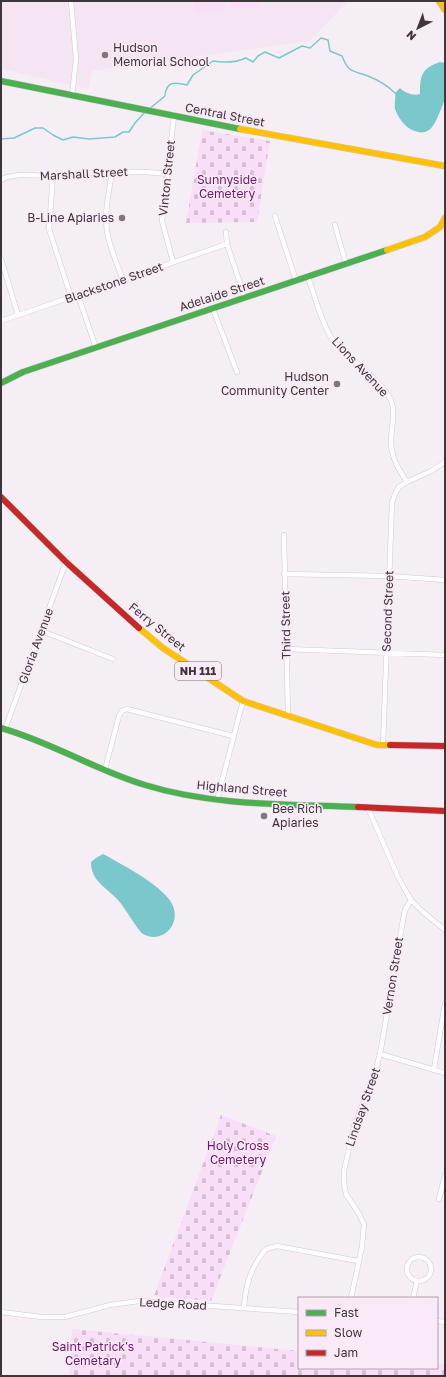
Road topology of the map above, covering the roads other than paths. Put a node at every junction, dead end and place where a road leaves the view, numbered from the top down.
1 (71, 1) edge
2 (439, 1) edge
3 (445, 10) edge
4 (1, 81) edge
5 (72, 96) junction
6 (174, 116) junction
7 (445, 166) edge
8 (112, 172) junction
9 (167, 174) junction
10 (53, 176) junction
11 (1, 180) edge
12 (275, 216) dead end
13 (445, 220) edge
14 (335, 225) dead end
15 (226, 232) dead end
16 (227, 244) junction
17 (1, 259) edge
18 (173, 262) junction
19 (346, 264) junction
20 (308, 277) junction
21 (123, 280) junction
22 (296, 281) junction
23 (78, 295) junction
24 (71, 297) junction
25 (245, 298) junction
26 (213, 309) junction
27 (18, 315) junction
28 (1, 321) edge
29 (96, 348) junction
30 (237, 372) dead end
31 (1, 384) edge
32 (445, 462) edge
33 (407, 482) junction
34 (1, 497) edge
35 (284, 535) dead end
36 (66, 562) junction
37 (284, 574) junction
38 (389, 576) junction
39 (445, 580) edge
40 (42, 631) junction
41 (286, 649) junction
42 (388, 653) junction
43 (445, 655) edge
44 (113, 659) dead end
45 (243, 701) junction
46 (288, 716) junction
47 (3, 728) edge
48 (233, 736) junction
49 (383, 746) junction
50 (445, 746) edge
51 (105, 769) junction
52 (217, 800) junction
53 (368, 808) junction
54 (445, 811) edge
55 (411, 900) junction
56 (445, 930) edge
57 (445, 1003) edge
58 (380, 1054) junction
59 (434, 1069) junction
60 (445, 1073) edge
61 (445, 1175) edge
62 (439, 1198) dead end
63 (358, 1261) junction
64 (417, 1281) junction
65 (350, 1297) edge
66 (413, 1297) edge
67 (244, 1308) junction
68 (1, 1312) edge
69 (298, 1312) edge

1 - 5 street
2 - 3 street
4 - 5 street, Central Street
5 - 6 street, Central Street
6 - 7 street, Central Street
6 - 9 street, Vinton Street
8 - 9 street, Marshall Street
8 - 10 street, Marshall Street
8 - 21 street
9 - 18 street, Vinton Street
10 - 11 street, Marshall Street
10 - 24 street
12 - 22 street
13 - 19 street, Adelaide Street
14 - 19 street
15 - 16 street
16 - 18 street, Blackstone Street
16 - 25 street
17 - 27 street
18 - 21 street, Blackstone Street
19 - 20 street, Adelaide Street
20 - 22 street, Adelaide Street
20 - 33 street, Lions Avenue
21 - 23 street, Blackstone Street
22 - 25 street, Adelaide Street
23 - 24 street, Blackstone Street
23 - 29 street
24 - 27 street, Blackstone Street
25 - 26 street, Adelaide Street
26 - 29 street, Adelaide Street
26 - 30 street
27 - 28 street, Blackstone Street
29 - 31 street, Adelaide Street
32 - 33 street
33 - 38 street, Second Street
34 - 36 street, Ferry Street / NH 111
35 - 37 street, Third Street
36 - 40 street, Gloria Avenue
36 - 45 street, Ferry Street / NH 111
37 - 38 street
37 - 41 street, Third Street
38 - 39 street
38 - 42 street, Second Street
40 - 44 street
40 - 47 street, Gloria Avenue
41 - 42 street
41 - 46 street, Third Street
42 - 43 street
42 - 49 street, Second Street
45 - 46 street, Ferry Street / NH 111
45 - 48 street
46 - 49 street, Ferry Street / NH 111
47 - 51 street, Highland Street
48 - 51 street
48 - 52 street
49 - 50 street, Ferry Street / NH 111
51 - 52 street, Highland Street
52 - 53 street, Highland Street
53 - 54 street, Highland Street
53 - 55 street
55 - 56 street
55 - 58 street, Vernon Street
57 - 59 street
58 - 59 street
58 - 63 street, Lindsay Street
59 - 60 street
61 - 62 street
63 - 65 street, Lindsay Street
63 - 67 street
64 - 64 street
64 - 66 street
67 - 68 street, Ledge Road
67 - 69 street, Ledge Road

